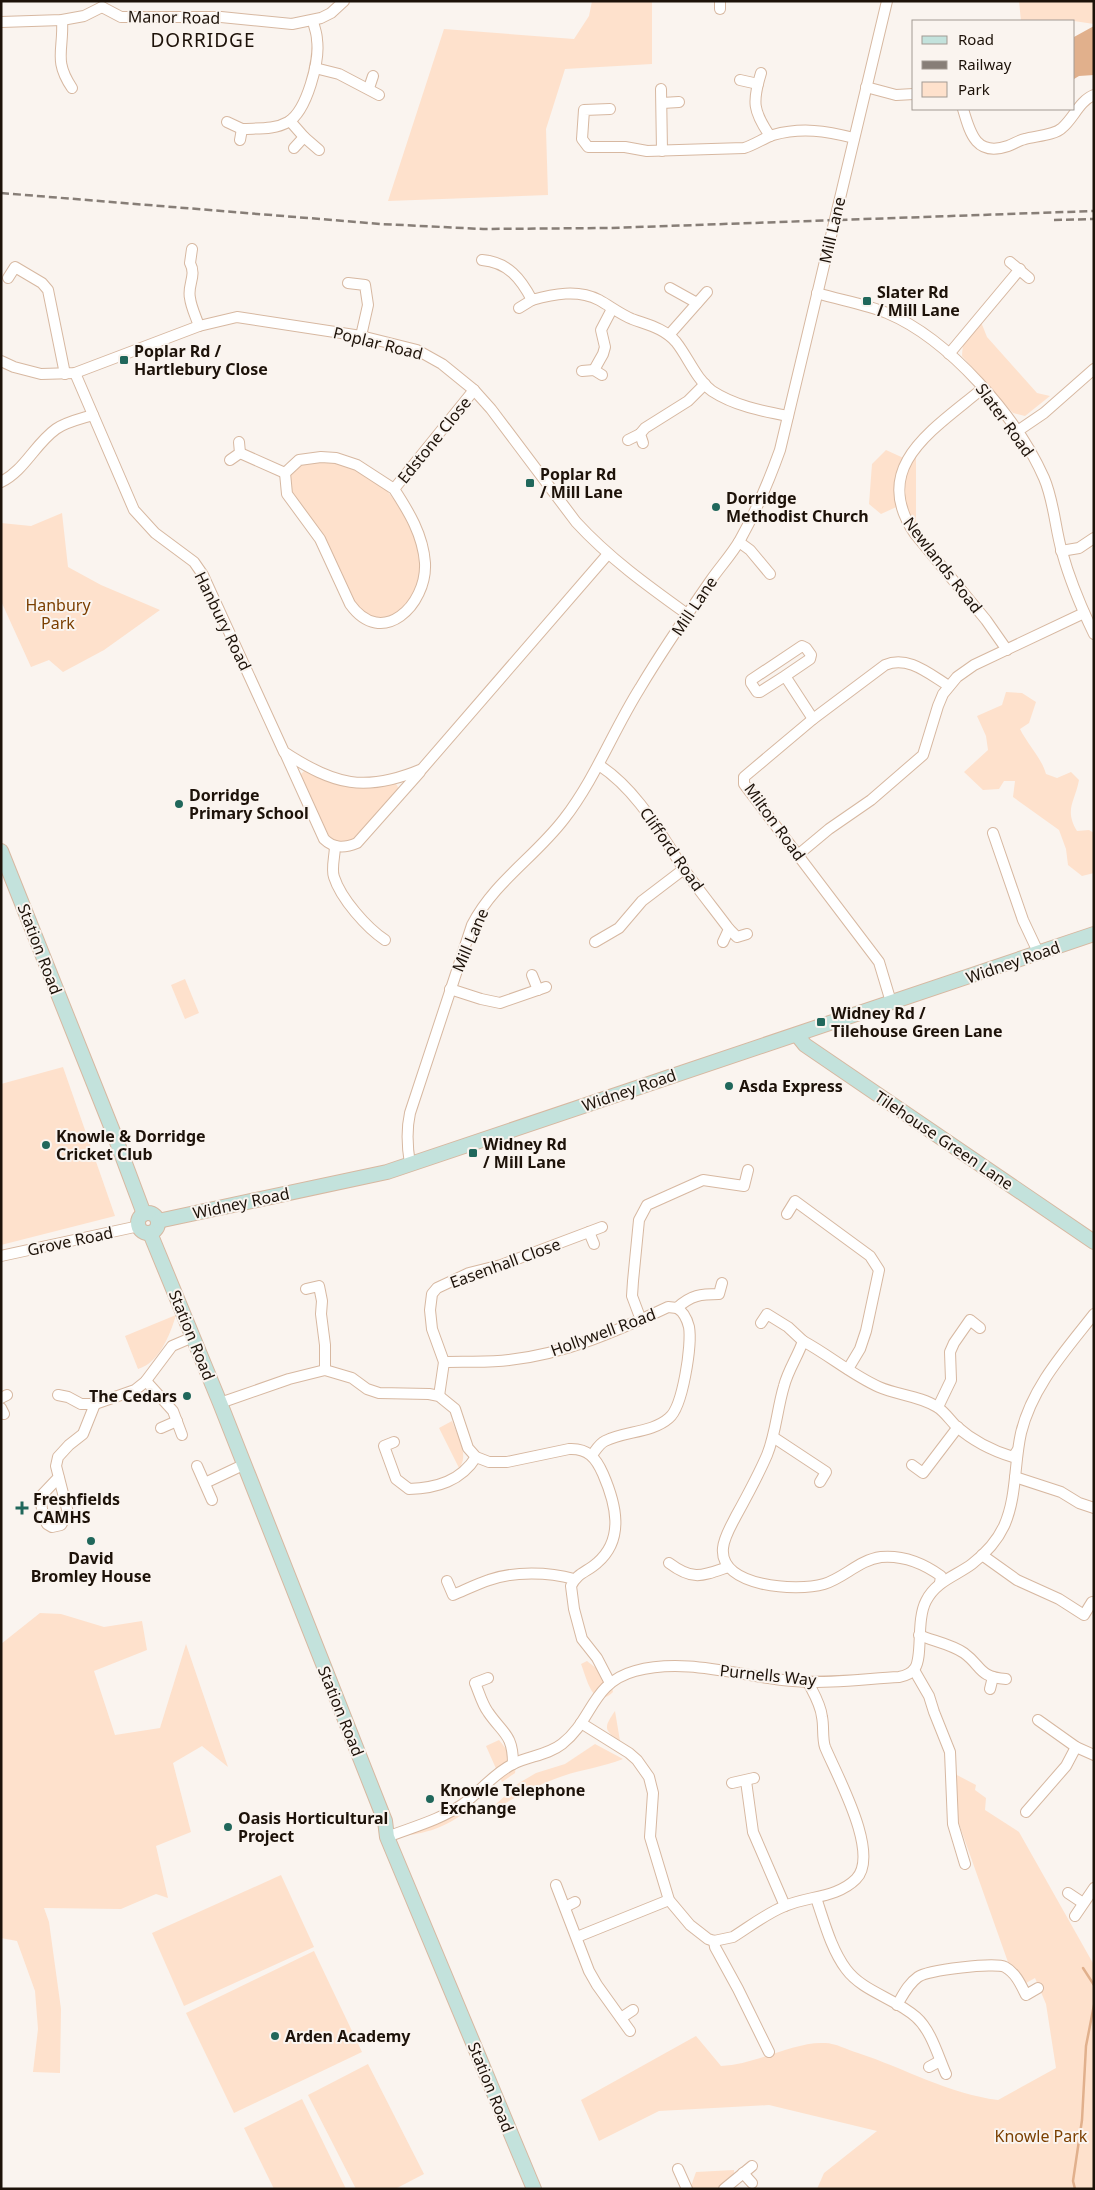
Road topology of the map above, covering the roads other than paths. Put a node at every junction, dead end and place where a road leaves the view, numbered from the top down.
1 (344, 1) edge
2 (887, 1) edge
3 (103, 4) edge
4 (62, 20) junction
5 (313, 21) junction
6 (1, 22) edge
7 (315, 68) junction
8 (761, 73) dead end
9 (373, 76) dead end
10 (740, 80) dead end
11 (758, 84) junction
12 (65, 85) dead end
13 (866, 87) junction
14 (369, 88) junction
15 (661, 89) dead end
16 (912, 94) edge
17 (379, 95) dead end
18 (1094, 95) edge
19 (679, 102) dead end
20 (662, 103) junction
21 (610, 109) dead end
22 (963, 110) edge
23 (290, 121) junction
24 (227, 122) dead end
25 (242, 129) junction
26 (770, 136) junction
27 (304, 138) junction
28 (854, 138) junction
29 (240, 140) dead end
30 (294, 148) dead end
31 (319, 150) dead end
32 (662, 151) junction
33 (192, 249) dead end
34 (482, 260) dead end
35 (1010, 262) dead end
36 (1020, 270) junction
37 (8, 278) dead end
38 (1029, 278) dead end
39 (348, 283) dead end
40 (670, 288) dead end
41 (707, 292) dead end
42 (817, 293) junction
43 (532, 300) junction
44 (697, 303) junction
45 (519, 308) dead end
46 (612, 309) junction
47 (199, 326) junction
48 (669, 334) junction
49 (361, 336) junction
50 (948, 354) junction
51 (1, 361) edge
52 (1094, 369) edge
53 (582, 372) dead end
54 (70, 374) junction
55 (705, 384) junction
56 (983, 388) junction
57 (474, 390) junction
58 (93, 415) junction
59 (788, 416) junction
60 (1016, 432) junction
61 (628, 440) dead end
62 (239, 442) dead end
63 (240, 453) junction
64 (230, 460) dead end
65 (286, 474) junction
66 (1, 482) edge
67 (394, 489) junction
68 (1094, 538) edge
69 (739, 542) junction
70 (1061, 551) junction
71 (608, 554) junction
72 (771, 574) dead end
73 (688, 614) junction
74 (1084, 614) junction
75 (1094, 634) edge
76 (1007, 650) junction
77 (784, 676) junction
78 (949, 686) junction
79 (813, 719) junction
80 (284, 752) junction
81 (599, 765) junction
82 (422, 769) junction
83 (993, 833) dead end
84 (336, 846) junction
85 (1, 851) edge
86 (799, 854) junction
87 (684, 869) junction
88 (729, 930) junction
89 (747, 934) dead end
90 (1092, 937) edge
91 (386, 940) dead end
92 (595, 942) dead end
93 (723, 942) dead end
94 (1039, 954) junction
95 (532, 975) dead end
96 (450, 988) junction
97 (891, 1002) junction
98 (797, 1035) junction
99 (410, 1164) junction
100 (748, 1170) dead end
101 (787, 1214) dead end
102 (148, 1223) junction
103 (602, 1227) dead end
104 (589, 1232) junction
105 (1094, 1242) edge
106 (594, 1244) dead end
107 (1, 1256) edge
108 (722, 1284) dead end
109 (306, 1289) dead end
110 (677, 1308) junction
111 (1094, 1314) edge
112 (641, 1320) junction
113 (761, 1323) dead end
114 (980, 1328) dead end
115 (193, 1337) junction
116 (803, 1341) junction
117 (444, 1362) junction
118 (848, 1369) junction
119 (325, 1370) junction
120 (146, 1381) junction
121 (58, 1395) dead end
122 (439, 1396) junction
123 (220, 1403) junction
124 (95, 1404) junction
125 (938, 1407) junction
126 (177, 1421) junction
127 (161, 1428) dead end
128 (958, 1428) junction
129 (182, 1435) dead end
130 (773, 1437) junction
131 (394, 1442) dead end
132 (1017, 1451) junction
133 (592, 1455) junction
134 (476, 1456) junction
135 (243, 1465) junction
136 (912, 1465) dead end
137 (197, 1466) dead end
138 (59, 1477) dead end
139 (1015, 1477) junction
140 (820, 1482) dead end
141 (205, 1483) junction
142 (212, 1500) dead end
143 (1094, 1508) edge
144 (982, 1555) junction
145 (728, 1567) junction
146 (672, 1569) dead end
147 (574, 1579) junction
148 (447, 1582) dead end
149 (940, 1583) junction
150 (1092, 1602) dead end
151 (919, 1635) junction
152 (914, 1670) junction
153 (993, 1677) junction
154 (488, 1678) dead end
155 (1006, 1678) dead end
156 (808, 1682) junction
157 (610, 1684) junction
158 (990, 1689) dead end
159 (1038, 1720) dead end
160 (581, 1723) junction
161 (1076, 1747) junction
162 (1094, 1756) edge
163 (513, 1764) junction
164 (732, 1783) dead end
165 (1026, 1812) dead end
166 (387, 1837) junction
167 (965, 1864) dead end
168 (556, 1885) dead end
169 (1094, 1888) edge
170 (1068, 1893) dead end
171 (816, 1898) junction
172 (669, 1900) junction
173 (575, 1902) dead end
174 (1083, 1903) junction
175 (785, 1906) junction
176 (565, 1907) junction
177 (1075, 1916) dead end
178 (577, 1937) junction
179 (714, 1941) junction
180 (1038, 1988) dead end
181 (897, 2005) junction
182 (633, 2010) dead end
183 (621, 2018) junction
184 (630, 2031) dead end
185 (774, 2036) dead end
186 (764, 2042) junction
187 (769, 2052) dead end
188 (940, 2061) junction
189 (929, 2067) dead end
190 (946, 2074) dead end
191 (678, 2168) dead end
192 (752, 2183) dead end
193 (534, 2189) edge
194 (687, 2189) edge
195 (724, 2189) edge

1 - 5 street, Manor Road
2 - 13 street, Mill Lane
3 - 4 street, Manor Road
3 - 5 street, Manor Road
4 - 6 street, Manor Road
4 - 12 street
5 - 7 street
7 - 14 street
7 - 23 street
8 - 11 street
9 - 14 street
10 - 11 street
11 - 26 street
13 - 16 street
13 - 28 street, Mill Lane
14 - 17 street
15 - 20 street
18 - 22 street
19 - 20 street
20 - 32 street
21 - 32 street
23 - 25 street
23 - 27 street
24 - 25 street
25 - 29 street
26 - 28 street
26 - 32 street
27 - 30 street
27 - 31 street
28 - 42 street, Mill Lane
33 - 47 street
34 - 43 street
35 - 36 street
36 - 38 street
36 - 50 street
37 - 54 street, Hanbury Road
39 - 49 street
40 - 44 street
41 - 44 street
42 - 50 street, Slater Road
42 - 59 street, Mill Lane
43 - 45 street
43 - 46 street
44 - 48 street
46 - 48 street
46 - 53 street
47 - 49 street, Poplar Road
47 - 54 street, Poplar Road
48 - 55 street
49 - 57 street, Poplar Road
50 - 56 street, Slater Road
51 - 54 street, Poplar Road
52 - 60 street
54 - 58 street, Hanbury Road
55 - 59 street
55 - 61 street
56 - 60 street, Slater Road
56 - 76 street, Newlands Road
57 - 67 street, Edstone Close
57 - 71 street, Poplar Road
58 - 66 street
58 - 80 street, Hanbury Road
59 - 69 street, Mill Lane
60 - 70 street, Slater Road
62 - 63 street
63 - 64 street
63 - 65 street
65 - 67 street, Edstone Close
65 - 67 street, Edstone Close
68 - 70 street
69 - 72 street
69 - 73 street, Mill Lane
70 - 74 street, Slater Road
71 - 73 street, Poplar Road
71 - 82 street
73 - 81 street, Mill Lane
74 - 75 street, Slater Road
74 - 76 street
76 - 78 street
77 - 77 street
77 - 79 street
78 - 79 street, Milton Road
78 - 86 street
79 - 86 street, Milton Road
80 - 82 street
80 - 84 street, Hanbury Road
81 - 87 street, Clifford Road
81 - 96 street, Mill Lane
82 - 84 street
83 - 94 street
84 - 91 street
85 - 102 main road, Station Road
86 - 97 street, Milton Road
87 - 88 street, Clifford Road
87 - 92 street
88 - 89 street
88 - 93 street
90 - 94 main road, Widney Road
94 - 97 main road, Widney Road
95 - 96 street
96 - 99 street, Mill Lane
97 - 98 main road, Widney Road
98 - 99 main road, Widney Road
98 - 105 main road, Tilehouse Green Lane
99 - 102 main road, Widney Road
100 - 112 street
101 - 118 street
102 - 107 street, Grove Road
102 - 115 main road, Station Road
103 - 104 street, Easenhall Close
104 - 106 street
104 - 117 street, Easenhall Close
108 - 110 street, Hollywell Road
109 - 119 street
110 - 112 street, Hollywell Road
110 - 133 street, Hollywell Road
111 - 132 street
112 - 117 street, Hollywell Road
113 - 116 street
114 - 125 street
115 - 120 street
115 - 123 main road, Station Road
116 - 118 street
116 - 130 street
117 - 122 street
118 - 125 street
119 - 122 street
119 - 123 street
120 - 124 street
120 - 126 street
121 - 124 street
122 - 134 street
123 - 135 main road, Station Road
124 - 138 street
125 - 128 street
126 - 127 street
126 - 129 street
128 - 132 street
128 - 136 street
130 - 140 street
130 - 145 street
131 - 134 street
132 - 139 street
133 - 134 street
133 - 147 street
135 - 141 street
135 - 166 main road, Station Road
137 - 141 street
139 - 143 street
139 - 144 street
141 - 142 street
144 - 149 street
144 - 150 street
145 - 146 street
145 - 149 street
147 - 148 street
147 - 157 street
149 - 151 street
151 - 152 street
151 - 153 street
152 - 156 street, Purnells Way
152 - 167 street
153 - 155 street
153 - 158 street
154 - 163 street
156 - 157 street, Purnells Way
156 - 171 street
157 - 160 street, Purnells Way
159 - 161 street
160 - 163 street, Purnells Way
160 - 172 street
161 - 162 street
161 - 165 street
163 - 166 street, Purnells Way
164 - 175 street
166 - 193 main road, Station Road
168 - 176 street
169 - 174 street
170 - 174 street
171 - 175 street
171 - 181 street
172 - 178 street
172 - 179 street
173 - 176 street
174 - 177 street
175 - 179 street
176 - 178 street
178 - 183 street
179 - 186 street
180 - 181 street
181 - 188 street
182 - 183 street
183 - 184 street
185 - 186 street
186 - 187 street
188 - 189 street
188 - 190 street
191 - 194 street
192 - 195 street

